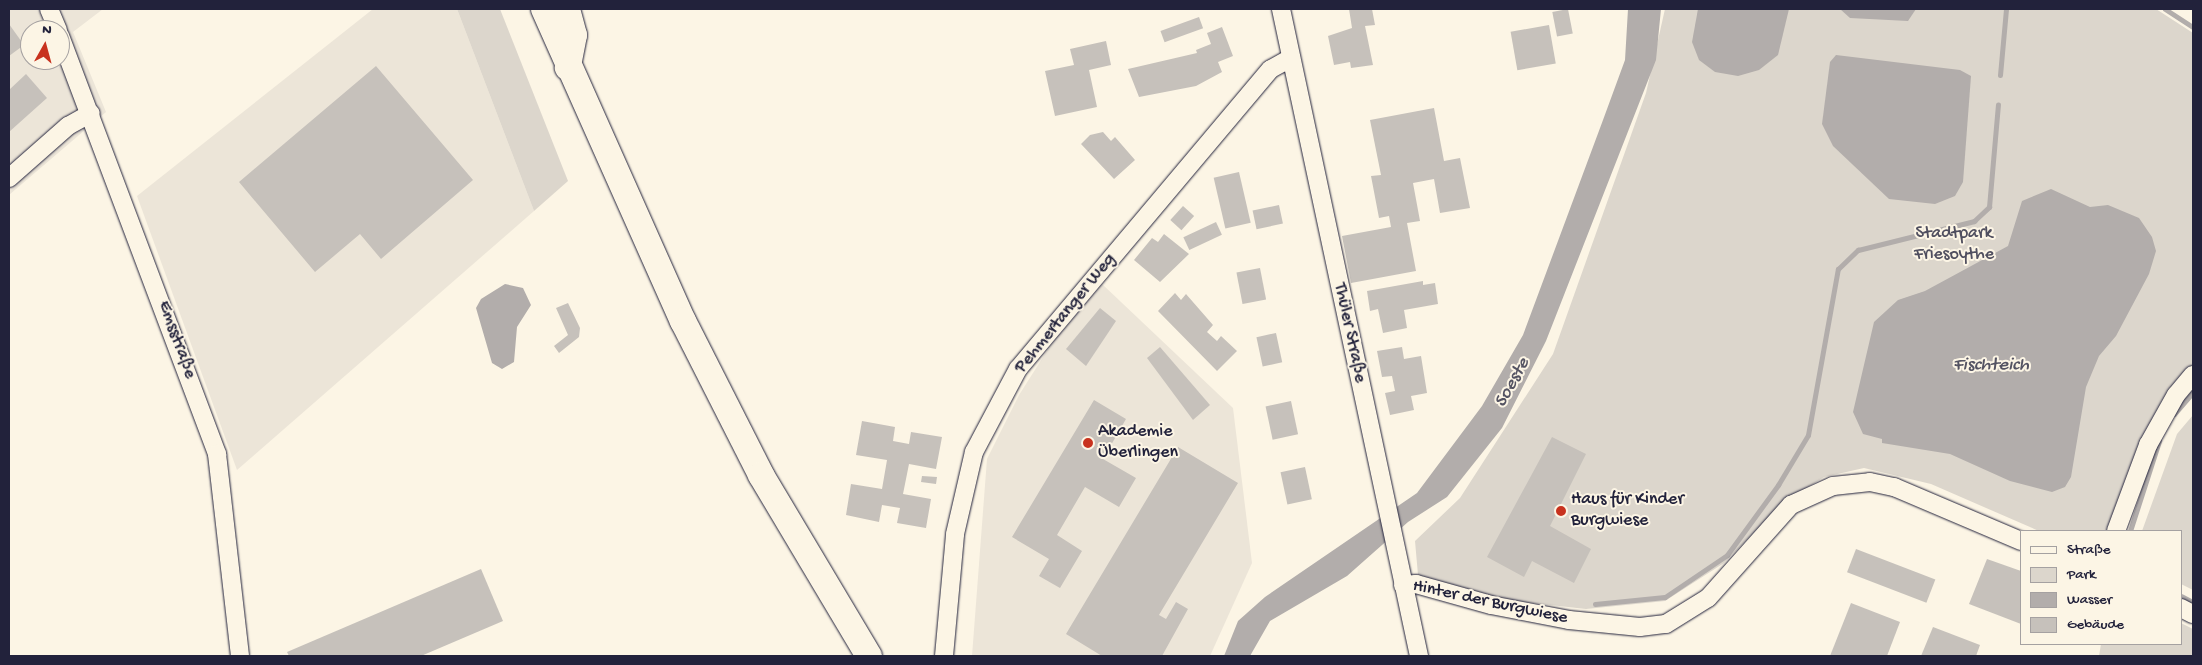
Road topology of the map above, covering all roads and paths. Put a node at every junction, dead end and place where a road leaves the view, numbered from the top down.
1 (544, 9) edge
2 (568, 9) edge
3 (1281, 9) edge
4 (1291, 58) junction
5 (70, 61) edge
6 (568, 68) junction
7 (91, 113) junction
8 (9, 178) edge
9 (2193, 375) edge
10 (2116, 530) edge
11 (2020, 541) edge
12 (1403, 585) junction
13 (240, 656) edge
14 (869, 656) edge
15 (944, 656) edge
16 (1419, 656) edge

1 - 6 highway
2 - 6 highway
3 - 4 street, Thüler Straße
4 - 12 street, Thüler Straße
4 - 15 street, Pehmertanger Weg
5 - 7 street, Emsstraße
6 - 14 highway
7 - 8 street
7 - 13 street, Emsstraße
9 - 10 street
11 - 12 street, Hinter der Burgwiese
12 - 16 street, Thüler Straße

